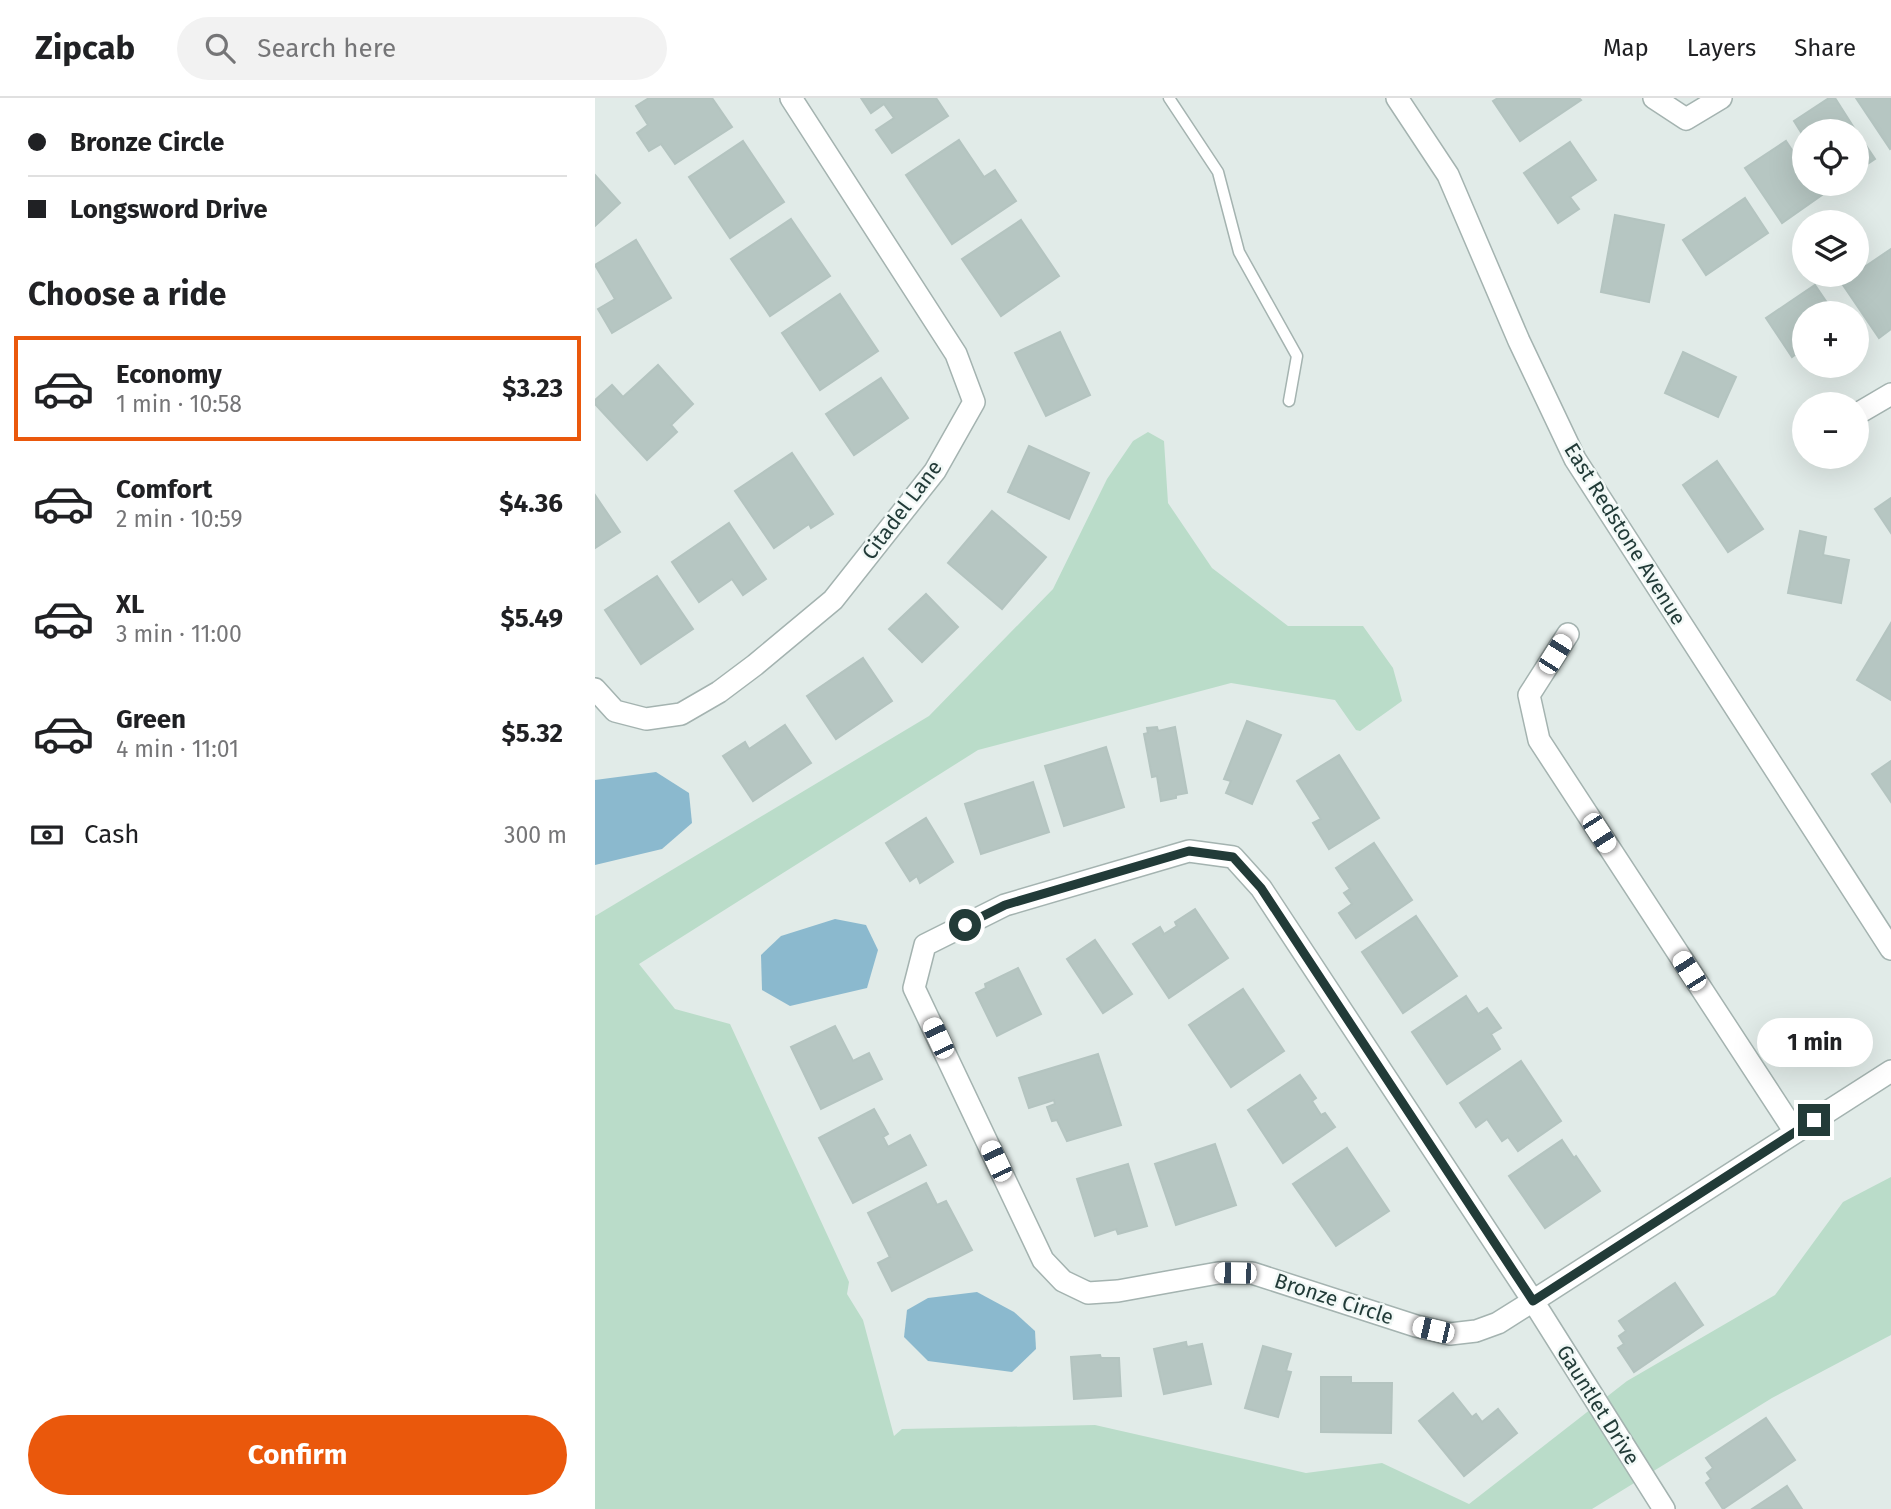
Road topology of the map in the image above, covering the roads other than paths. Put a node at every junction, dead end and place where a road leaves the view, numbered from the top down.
1 (791, 98) edge
2 (1169, 98) edge
3 (1397, 98) edge
4 (1654, 98) edge
5 (1721, 98) edge
6 (1891, 394) edge
7 (1289, 401) dead end
8 (1869, 407) edge
9 (1568, 634) dead end
10 (595, 689) edge
11 (1891, 949) edge
12 (1891, 1070) edge
13 (1795, 1132) junction
14 (1533, 1301) junction
15 (1664, 1509) edge

1 - 10 street, Citadel Lane
2 - 7 lane
3 - 11 street, East Redstone Avenue
4 - 5 street
6 - 8 street
9 - 13 street
12 - 13 street
13 - 14 street
14 - 14 street, Bronze Circle
14 - 15 street, Gauntlet Drive

